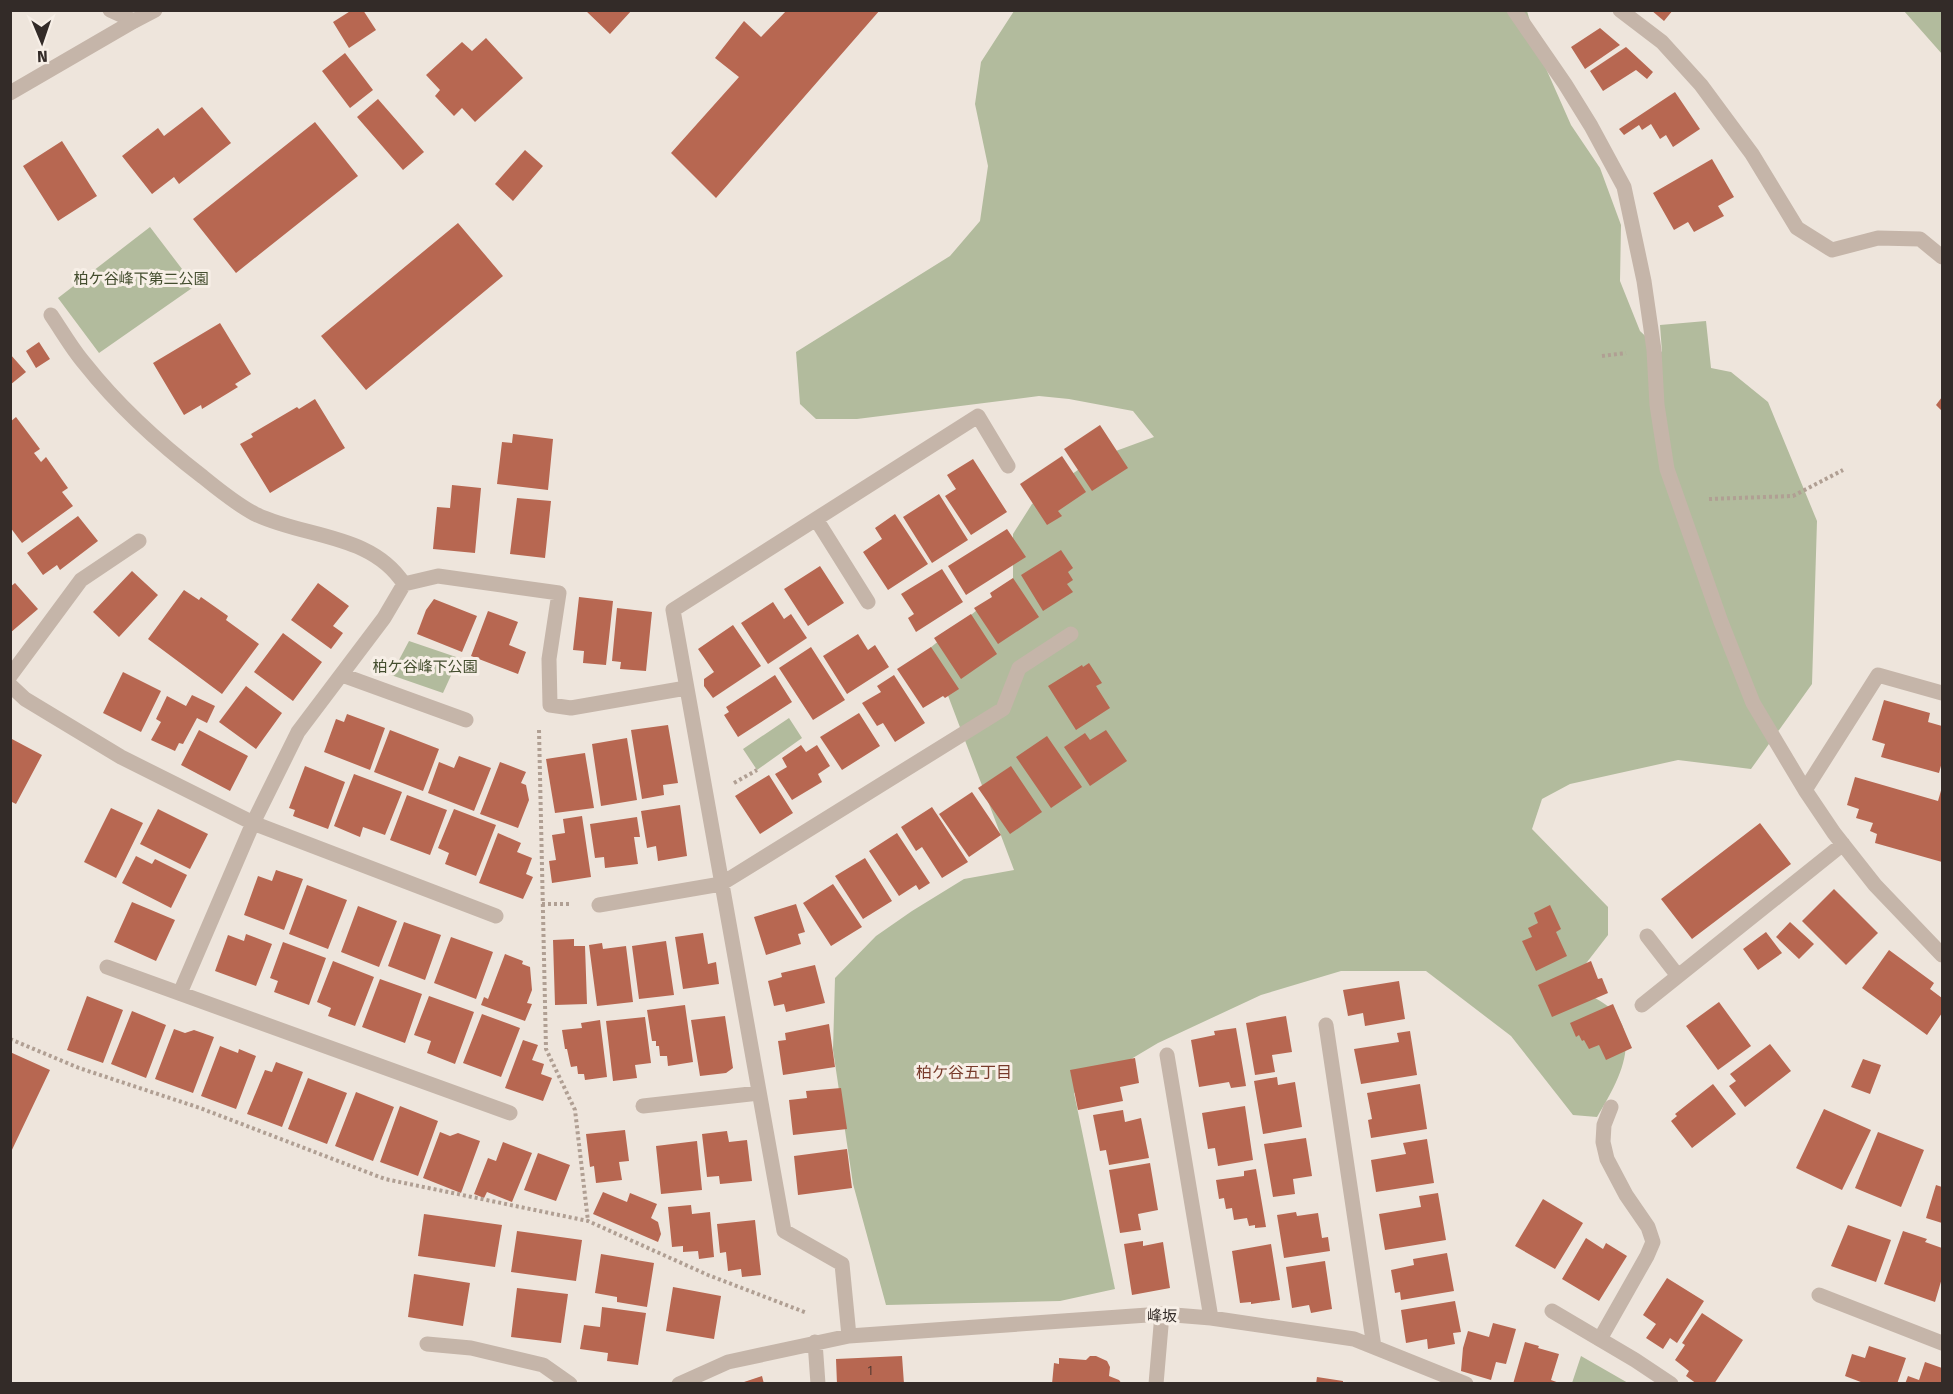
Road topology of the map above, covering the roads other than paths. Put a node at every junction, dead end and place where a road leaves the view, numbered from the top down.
1 (110, 10) edge
2 (155, 10) edge
3 (1514, 10) edge
4 (1620, 10) edge
5 (134, 21) junction
6 (10, 93) edge
7 (1942, 257) edge
8 (51, 315) dead end
9 (1008, 466) dead end
10 (816, 519) junction
11 (139, 541) dead end
12 (404, 584) junction
13 (868, 602) dead end
14 (1071, 634) dead end
15 (342, 675) junction
16 (10, 676) edge
17 (10, 684) edge
18 (686, 688) junction
19 (1942, 693) edge
20 (466, 720) dead end
21 (1804, 790) junction
22 (253, 823) junction
23 (1843, 844) junction
24 (721, 884) junction
25 (599, 905) dead end
26 (496, 916) dead end
27 (1647, 936) dead end
28 (1942, 955) edge
29 (107, 967) dead end
30 (1678, 976) junction
31 (180, 993) junction
32 (1642, 1005) dead end
33 (1326, 1025) dead end
34 (1167, 1055) dead end
35 (759, 1093) junction
36 (643, 1106) dead end
37 (1611, 1107) dead end
38 (510, 1113) dead end
39 (1819, 1295) dead end
40 (1552, 1311) dead end
41 (1162, 1314) junction
42 (1211, 1318) junction
43 (849, 1336) junction
44 (1600, 1339) junction
45 (815, 1342) junction
46 (1942, 1343) edge
47 (427, 1344) dead end
48 (1374, 1347) junction
49 (570, 1383) edge
50 (679, 1383) edge
51 (818, 1383) edge
52 (1156, 1383) edge
53 (1466, 1383) edge
54 (1671, 1383) edge

1 - 5 street
2 - 5 street
3 - 21 street
4 - 7 street
5 - 6 street
8 - 12 street
9 - 10 street
10 - 13 street
10 - 18 street
11 - 16 street
12 - 15 street
12 - 18 street
14 - 24 street
15 - 20 street
15 - 22 street
17 - 22 street
18 - 24 street
19 - 21 street
21 - 23 street
22 - 26 street
22 - 31 street
23 - 28 street
23 - 30 street
24 - 25 street
24 - 35 street
27 - 30 street
29 - 31 street
30 - 32 street
31 - 38 street
33 - 48 street
34 - 42 street
35 - 36 street
35 - 43 street
37 - 44 street
39 - 46 street
40 - 44 street
41 - 42 street, 峰坂
41 - 43 street, 峰坂
41 - 52 street
42 - 48 street, 峰坂
43 - 45 street, 峰坂
44 - 54 street
45 - 50 street, 峰坂
45 - 51 street
47 - 49 street
48 - 53 street, 峰坂

